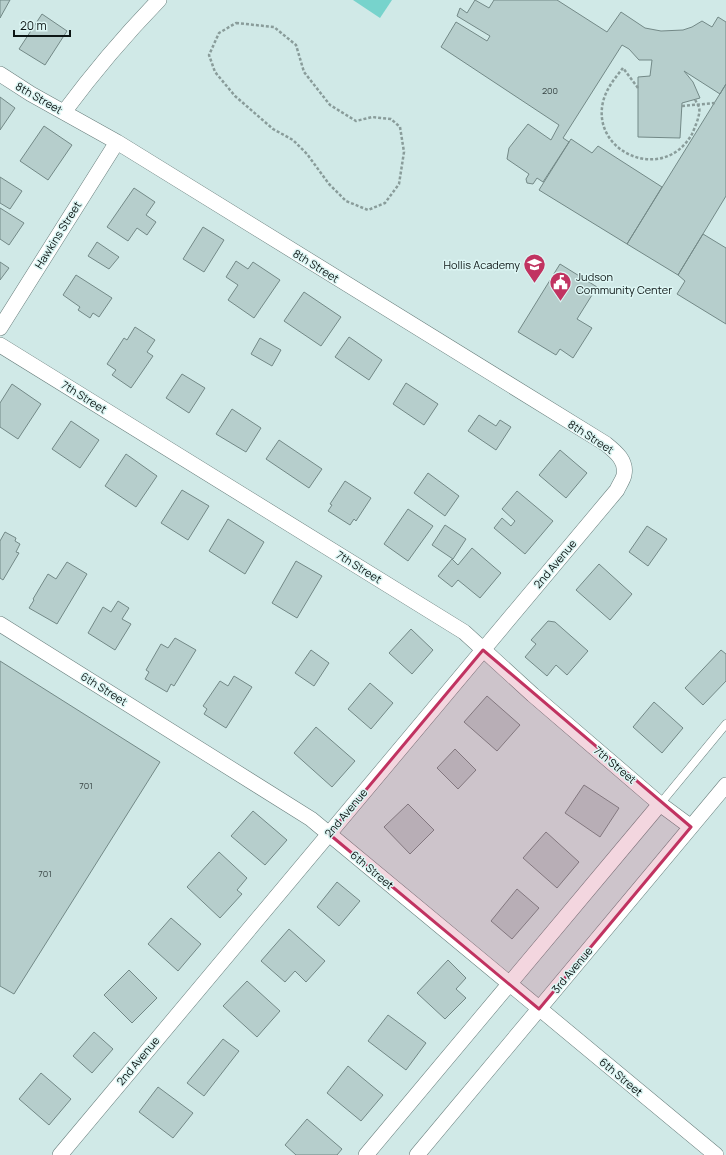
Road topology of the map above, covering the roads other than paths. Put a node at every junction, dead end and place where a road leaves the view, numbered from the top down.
1 (159, 0) edge
2 (0, 74) edge
3 (64, 112) junction
4 (117, 142) junction
5 (0, 328) edge
6 (0, 345) edge
7 (624, 466) joint
8 (0, 624) edge
9 (483, 650) junction
10 (726, 724) edge
11 (726, 785) edge
12 (660, 804) junction
13 (691, 828) junction
14 (329, 834) junction
15 (509, 984) junction
16 (539, 1009) junction
17 (726, 1153) edge
18 (60, 1155) edge
19 (366, 1155) edge
20 (417, 1155) edge
21 (716, 1155) edge
22 (724, 1155) edge

1 - 3 street
2 - 3 street, 8th Street
3 - 4 street, 8th Street
4 - 5 street, Hawkins Street
4 - 7 street, 8th Street
6 - 9 street, 7th Street
7 - 9 street, 2nd Avenue
8 - 14 street, 6th Street
9 - 12 street, 7th Street
9 - 14 street, 2nd Avenue
10 - 12 lane
11 - 13 street, 3rd Avenue
12 - 13 street, 7th Street
12 - 15 street
13 - 16 street, 3rd Avenue
14 - 15 street, 6th Street
14 - 18 street, 2nd Avenue
15 - 16 street, 6th Street
15 - 19 street
16 - 20 street, 3rd Avenue
16 - 21 street, 6th Street
17 - 22 street

